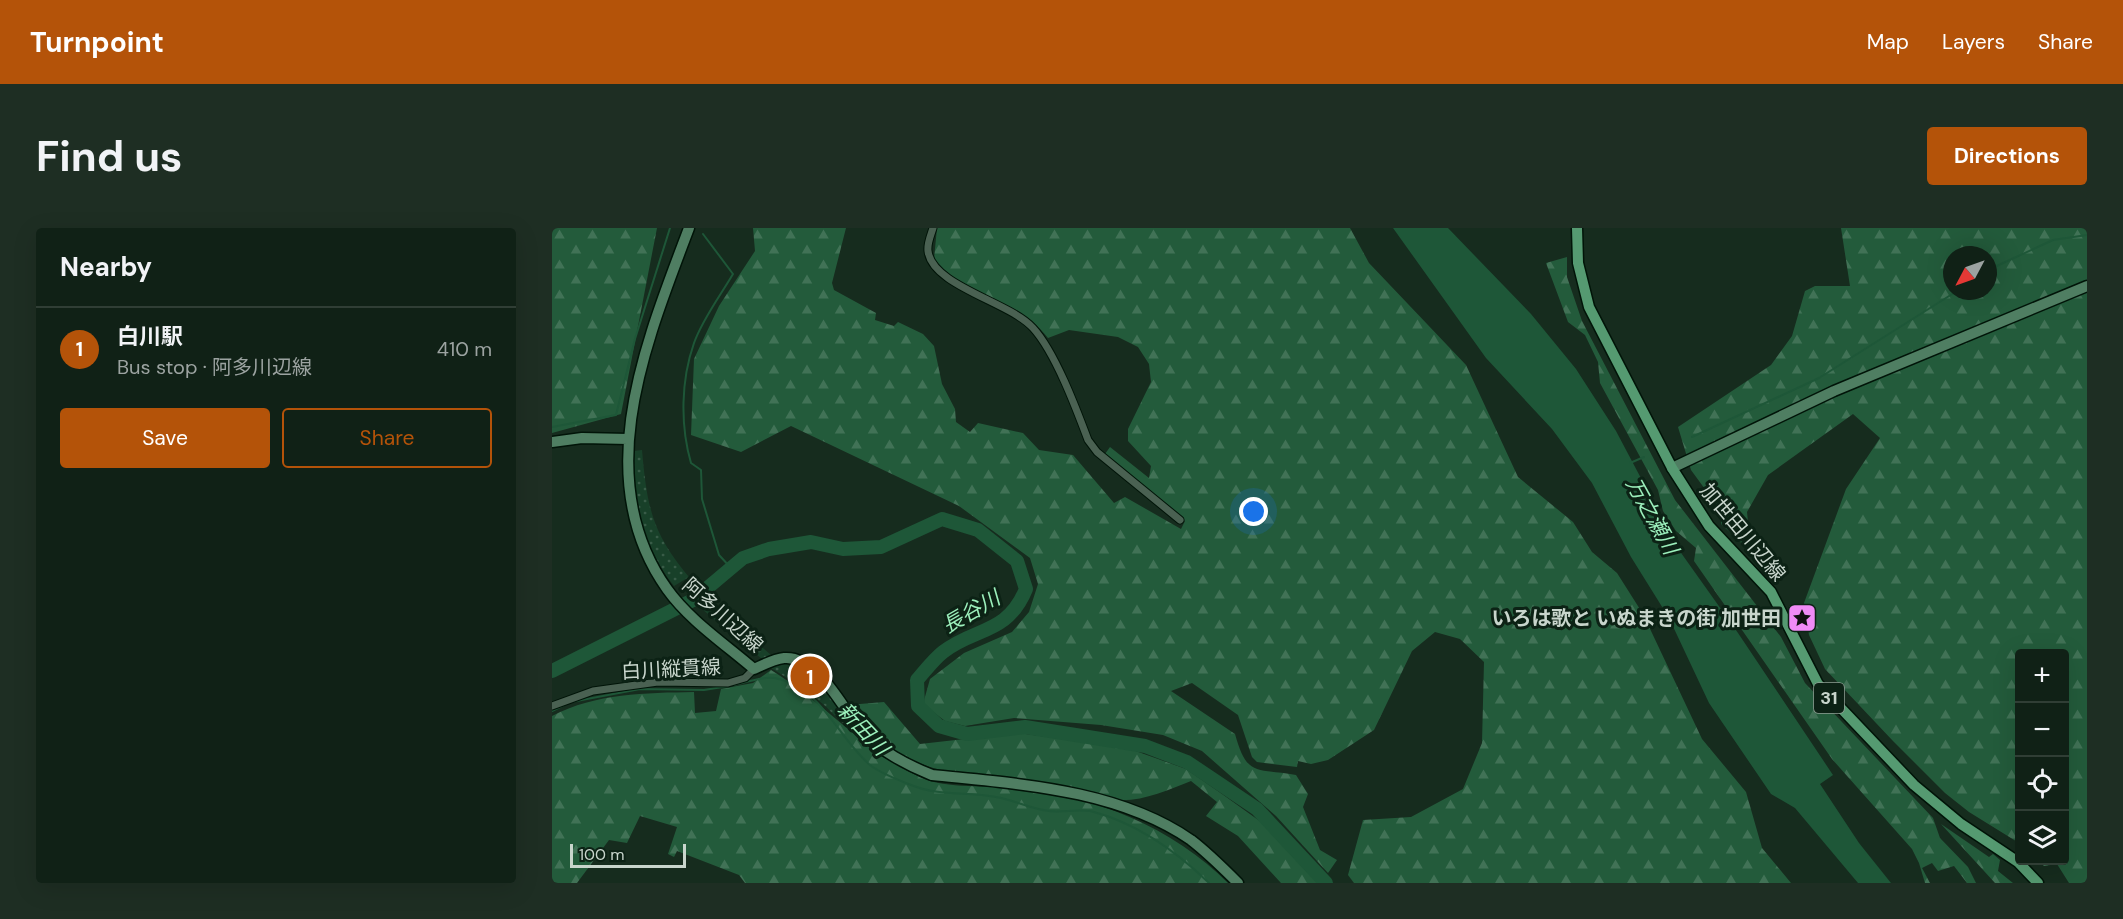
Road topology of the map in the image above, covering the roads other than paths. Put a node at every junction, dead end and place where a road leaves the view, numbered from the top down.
1 (689, 228) edge
2 (933, 228) edge
3 (1576, 228) edge
4 (2087, 286) edge
5 (628, 439) junction
6 (552, 442) edge
7 (1672, 468) junction
8 (1180, 520) dead end
9 (754, 669) junction
10 (552, 706) edge
11 (1238, 883) edge
12 (2038, 883) edge

1 - 5 main road, 阿多川辺線
2 - 8 street
3 - 7 main road, 加世田川辺線 / 31
4 - 7 main road
5 - 6 main road
5 - 9 main road, 阿多川辺線
7 - 12 main road, 加世田川辺線 / 31
9 - 10 street, 白川縦貫線
9 - 11 main road, 阿多川辺線

